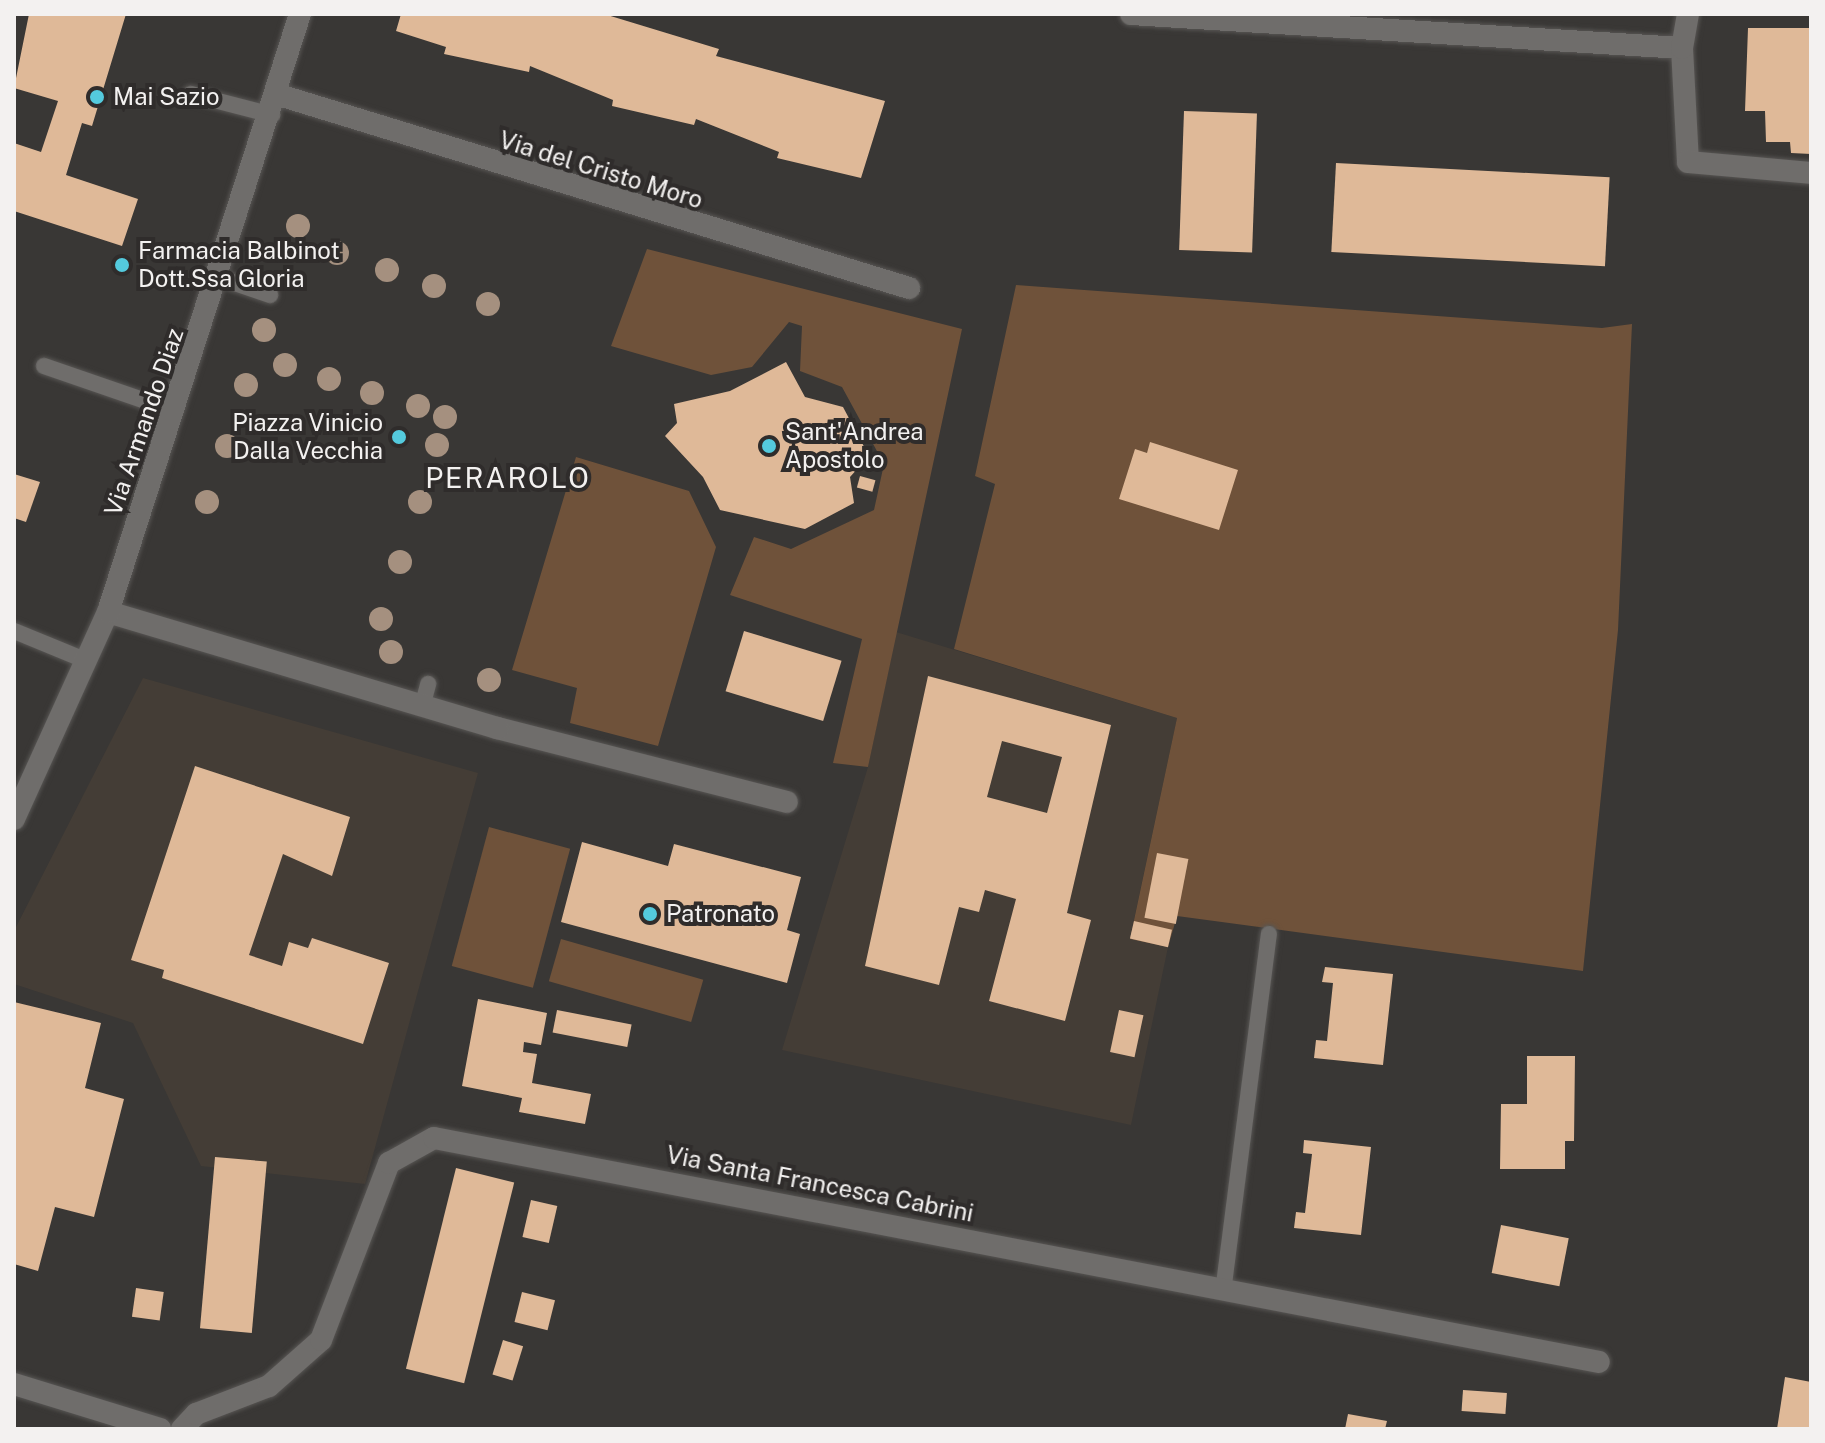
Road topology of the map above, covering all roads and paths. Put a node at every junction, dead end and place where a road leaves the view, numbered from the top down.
1 (300, 14) edge
2 (1131, 14) edge
3 (1688, 14) edge
4 (1682, 48) junction
5 (191, 94) dead end
6 (276, 105) junction
7 (1811, 173) edge
8 (220, 278) junction
9 (909, 288) dead end
10 (270, 295) dead end
11 (44, 366) dead end
12 (175, 411) junction
13 (108, 612) junction
14 (14, 631) edge
15 (87, 661) junction
16 (428, 684) dead end
17 (422, 707) junction
18 (787, 802) dead end
19 (14, 819) edge
20 (1269, 934) dead end
21 (1223, 1292) junction
22 (1599, 1362) dead end
23 (14, 1384) edge
24 (160, 1429) edge
25 (182, 1429) edge

1 - 6 street, Via Armando Diaz
2 - 4 street
3 - 4 street
4 - 7 street
5 - 6 lane
6 - 8 street, Via Armando Diaz
6 - 9 street, Via del Cristo Moro
8 - 10 lane
8 - 12 street, Via Armando Diaz
11 - 12 lane
12 - 13 street, Via Armando Diaz
13 - 15 street, Via Armando Diaz
13 - 17 street
14 - 15 lane
15 - 19 street, Via Armando Diaz
16 - 17 lane
17 - 18 street
20 - 21 lane
21 - 22 street, Via Santa Francesca Cabrini
21 - 25 street, Via Santa Francesca Cabrini
23 - 24 street

